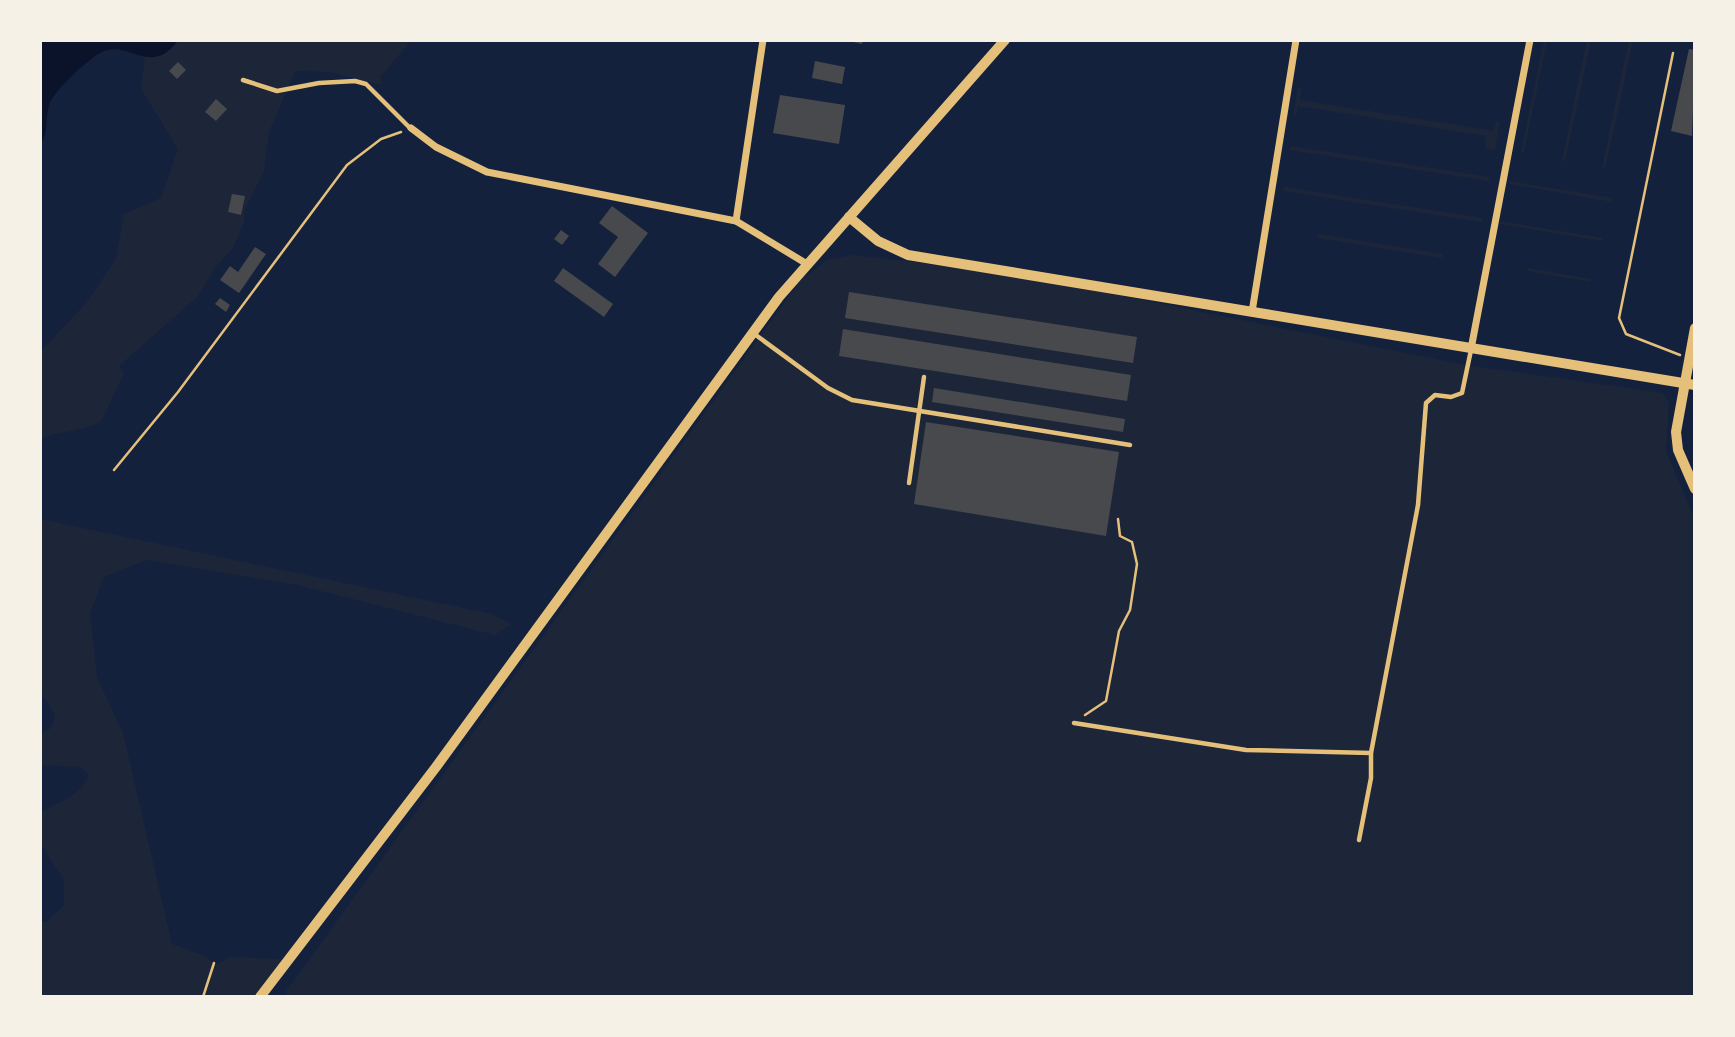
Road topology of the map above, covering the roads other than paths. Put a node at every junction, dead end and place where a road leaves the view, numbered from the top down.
1 (763, 40) edge
2 (1005, 40) edge
3 (1296, 40) edge
4 (1530, 40) edge
5 (243, 80) dead end
6 (411, 128) joint
7 (849, 217) junction
8 (736, 221) junction
9 (807, 264) junction
10 (1252, 312) junction
11 (1695, 328) edge
12 (752, 332) junction
13 (1471, 349) junction
14 (924, 377) dead end
15 (1689, 385) edge
16 (919, 411) junction
17 (1130, 445) dead end
18 (909, 483) dead end
19 (1695, 489) edge
20 (1074, 723) road end
21 (1371, 753) junction
22 (1359, 840) dead end
23 (260, 997) edge

1 - 8 street
2 - 7 street
3 - 10 street
4 - 13 street
5 - 6 lane
6 - 8 street
7 - 9 street
7 - 10 street
8 - 9 street
9 - 12 street
10 - 13 street
11 - 15 street
12 - 16 lane
12 - 23 street
13 - 15 street
13 - 21 lane
14 - 16 lane
15 - 19 street
16 - 17 lane
16 - 18 lane
20 - 21 lane
21 - 22 lane

